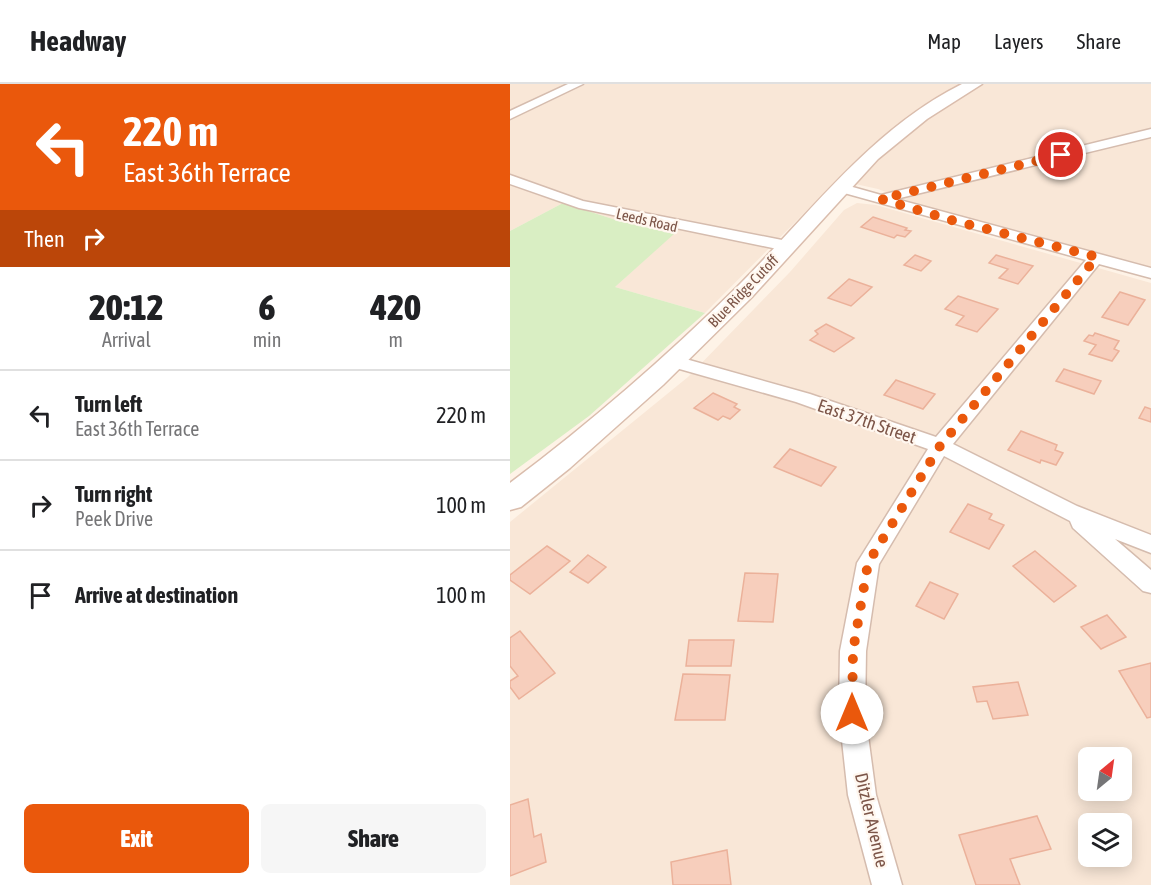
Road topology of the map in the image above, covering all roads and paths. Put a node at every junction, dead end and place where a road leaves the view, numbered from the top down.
1 (577, 84) edge
2 (974, 84) edge
3 (510, 115) edge
4 (1151, 133) edge
5 (510, 179) edge
6 (843, 188) junction
7 (881, 199) junction
8 (787, 246) junction
9 (1097, 257) junction
10 (1151, 273) edge
11 (675, 362) junction
12 (940, 446) junction
13 (510, 499) edge
14 (1069, 512) junction
15 (1151, 543) edge
16 (1151, 584) edge
17 (887, 885) edge

1 - 3 street
2 - 6 main road, Blue Ridge Cutoff
4 - 7 street
5 - 8 street, Leeds Road
6 - 7 street
6 - 8 main road, Blue Ridge Cutoff
7 - 9 street
8 - 11 main road, Blue Ridge Cutoff
9 - 10 street
9 - 12 street, Ditzler Avenue
11 - 12 street, East 37th Street
11 - 13 main road, Blue Ridge Cutoff
12 - 14 street, East 37th Street
12 - 17 street, Ditzler Avenue
14 - 15 street, East 37th Street
14 - 16 street

